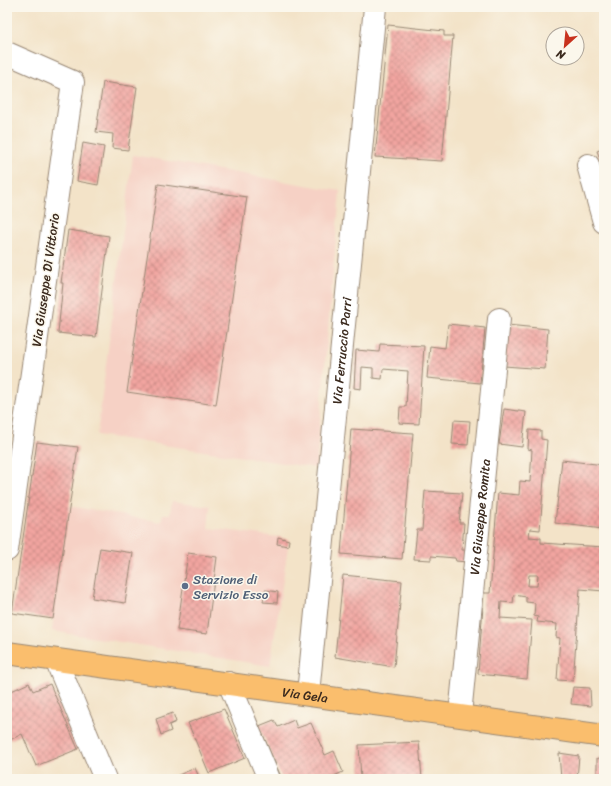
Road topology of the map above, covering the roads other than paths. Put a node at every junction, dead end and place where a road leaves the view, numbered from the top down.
1 (375, 7) edge
2 (7, 53) edge
3 (588, 165) dead end
4 (604, 222) edge
5 (499, 319) dead end
6 (7, 550) edge
7 (7, 653) edge
8 (56, 660) junction
9 (229, 683) junction
10 (308, 694) junction
11 (460, 715) junction
12 (604, 736) edge
13 (105, 779) edge
14 (269, 779) edge

1 - 10 street, Via Ferruccio Parri
2 - 6 street, Via Giuseppe Di Vittorio
3 - 4 street
5 - 11 street, Via Giuseppe Romita
7 - 8 main road, Via Gela
8 - 9 main road, Via Gela
8 - 13 street
9 - 10 main road, Via Gela
9 - 14 street
10 - 11 main road, Via Gela
11 - 12 main road, Via Gela

